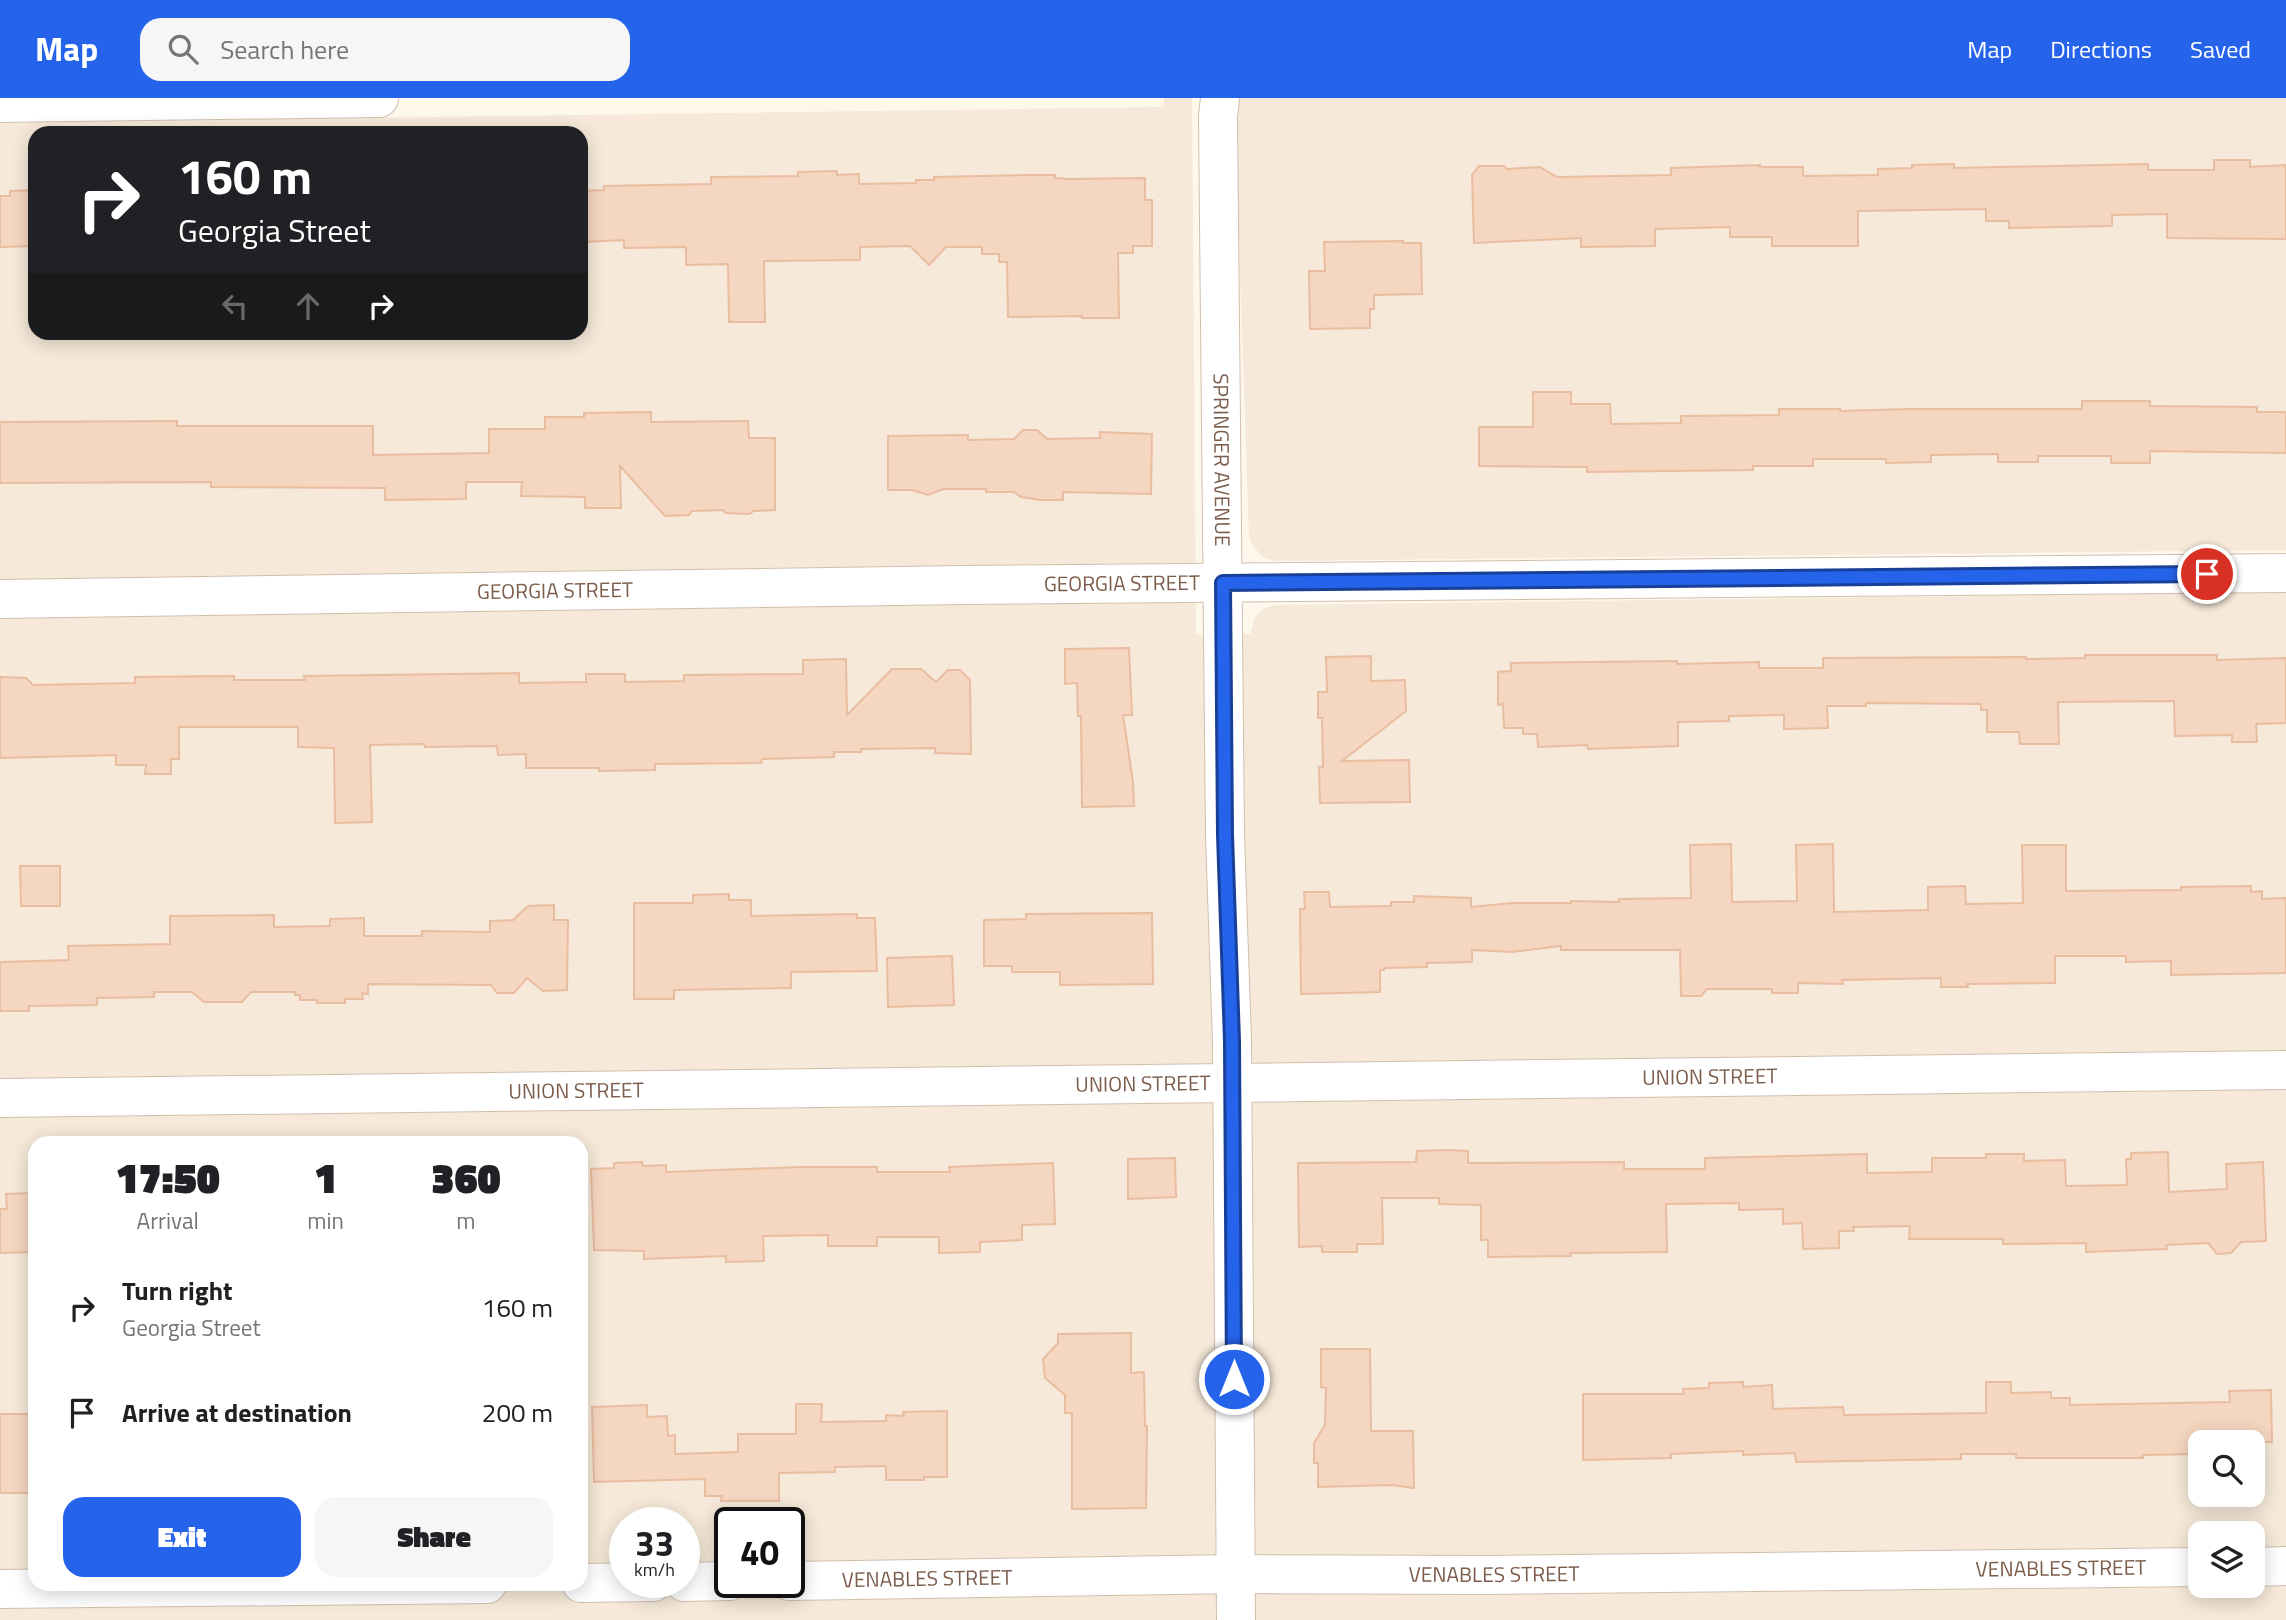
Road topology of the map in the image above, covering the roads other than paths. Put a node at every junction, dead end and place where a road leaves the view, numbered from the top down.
1 (379, 98) edge
2 (1220, 98) edge
3 (0, 103) edge
4 (2286, 573) edge
5 (1223, 583) junction
6 (0, 599) edge
7 (2286, 1070) edge
8 (1232, 1083) junction
9 (0, 1098) edge
10 (2286, 1566) edge
11 (2188, 1567) edge
12 (2265, 1567) edge
13 (1236, 1574) junction
14 (805, 1581) edge
15 (588, 1583) edge
16 (609, 1583) edge
17 (0, 1589) edge
18 (28, 1589) edge
19 (1236, 1620) edge

1 - 3 street
2 - 5 street, SPRINGER AVENUE
4 - 5 street, GEORGIA STREET
5 - 6 street, GEORGIA STREET
5 - 8 street, SPRINGER AVENUE
7 - 8 street, UNION STREET
8 - 9 street, UNION STREET
8 - 13 street, SPRINGER AVENUE
10 - 12 street
11 - 13 street, VENABLES STREET
13 - 14 street, VENABLES STREET
13 - 19 street, SPRINGER AVENUE
15 - 16 street
17 - 18 street

